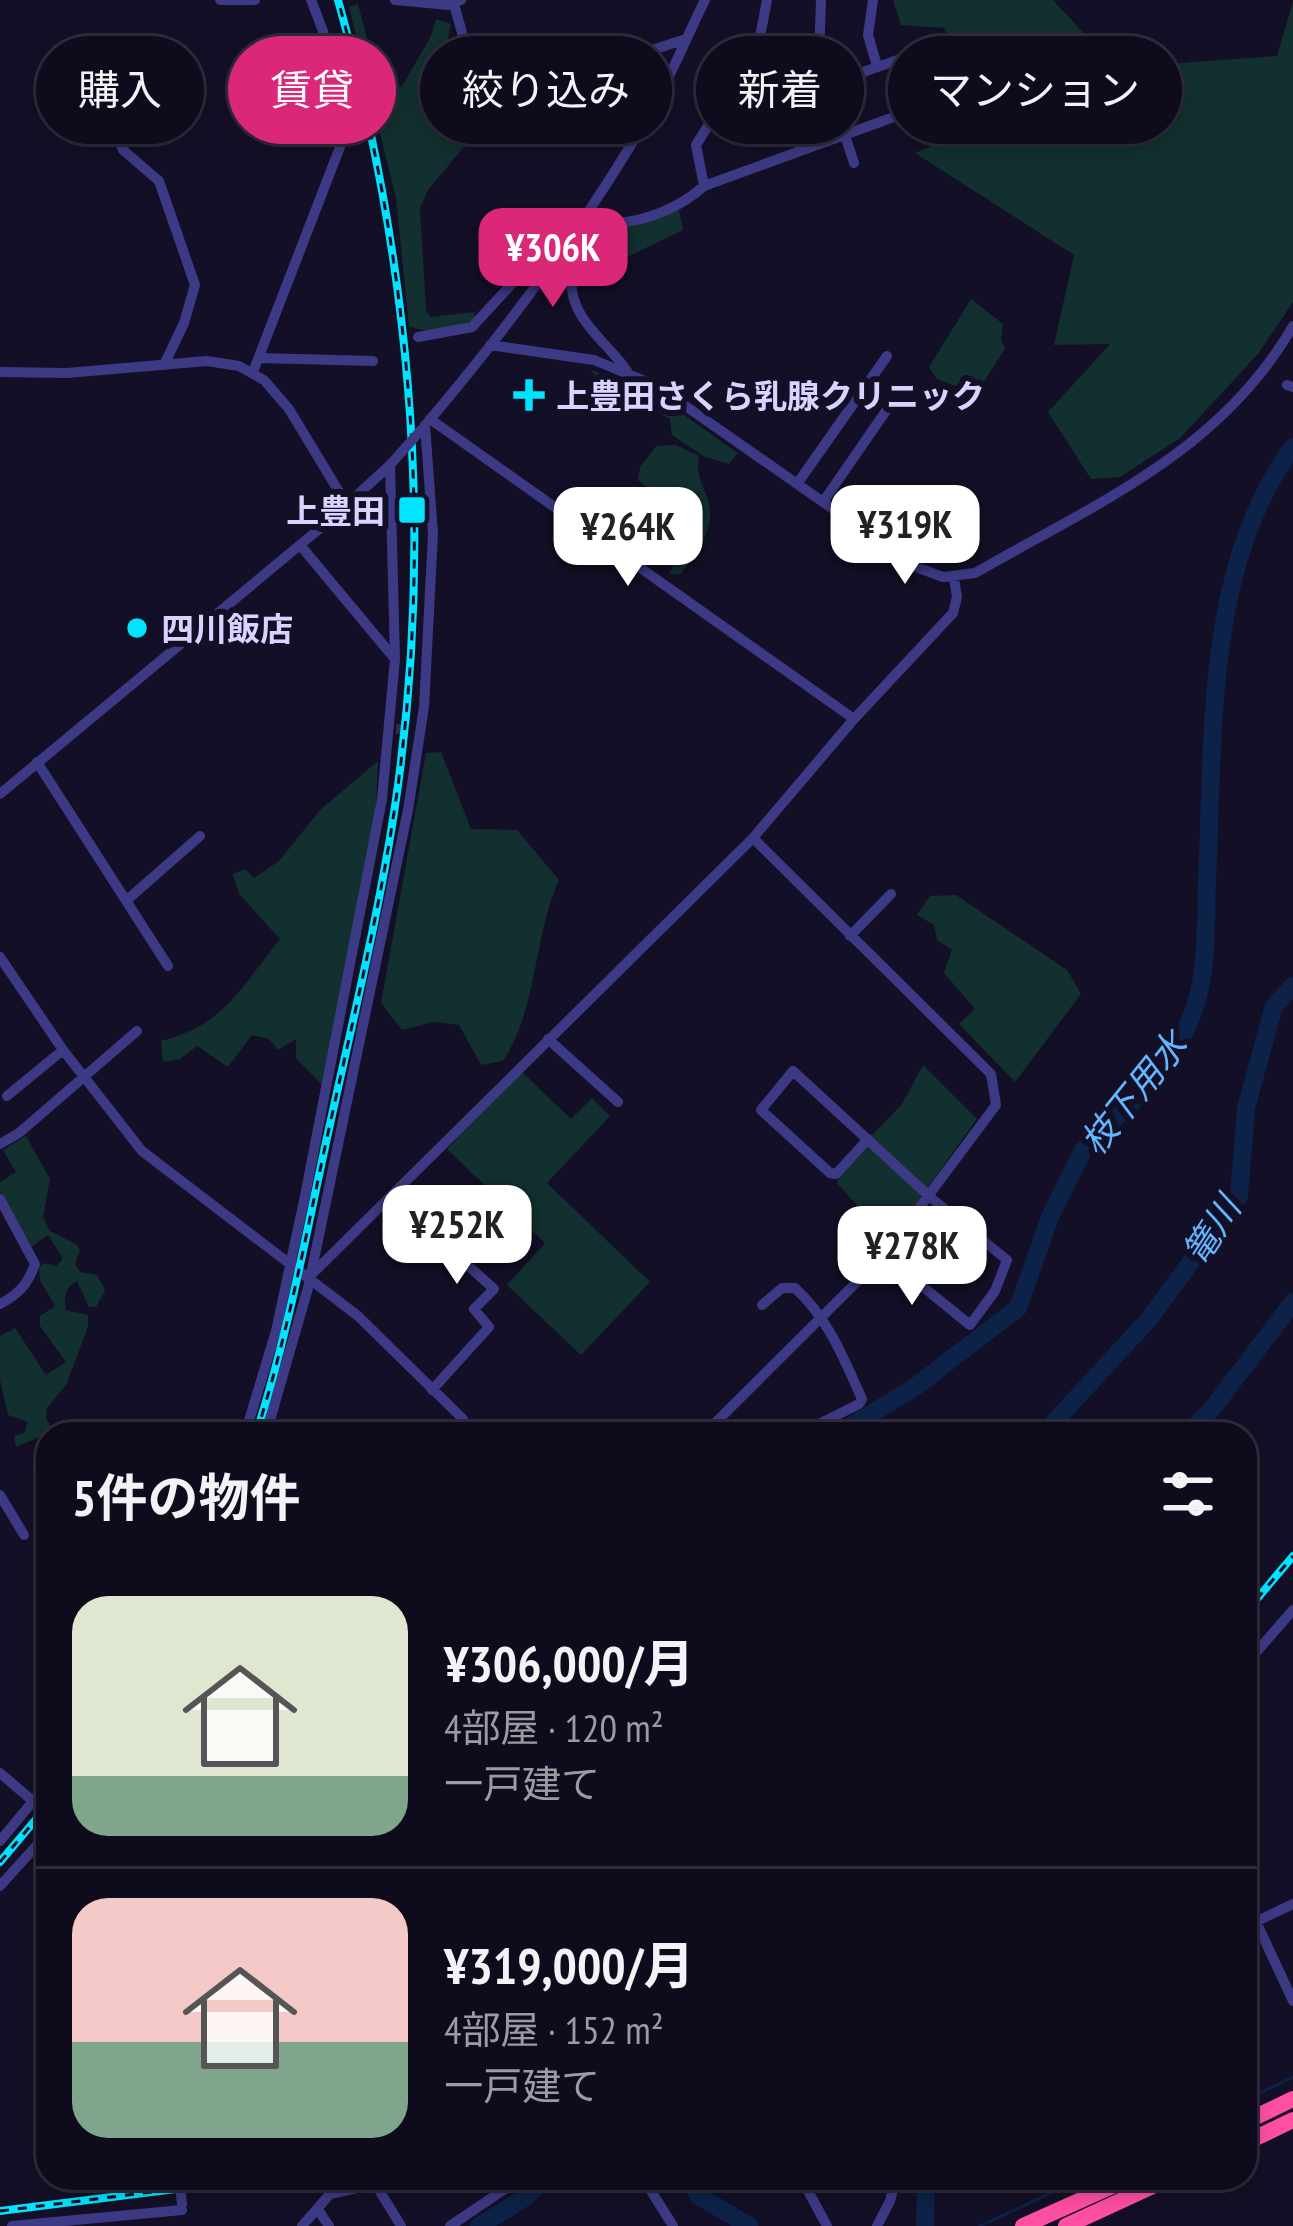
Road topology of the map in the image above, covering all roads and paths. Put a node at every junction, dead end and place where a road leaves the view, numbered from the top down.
1 (220, 0) edge
2 (255, 0) edge
3 (311, 0) edge
4 (395, 0) edge
5 (705, 0) edge
6 (767, 0) edge
7 (821, 0) edge
8 (873, 0) edge
9 (457, 2) edge
10 (760, 36) edge
11 (817, 36) edge
12 (686, 39) junction
13 (888, 62) edge
14 (877, 66) junction
15 (864, 70) edge
16 (121, 144) edge
17 (696, 144) edge
18 (824, 144) edge
19 (847, 144) edge
20 (854, 163) dead end
21 (704, 186) junction
22 (584, 218) junction
23 (1293, 326) edge
24 (418, 337) dead end
25 (490, 345) junction
26 (1280, 350) junction
27 (1293, 355) edge
28 (887, 356) dead end
29 (260, 358) junction
30 (373, 361) dead end
31 (164, 365) junction
32 (627, 371) junction
33 (0, 372) edge
34 (253, 372) junction
35 (868, 383) junction
36 (426, 424) junction
37 (390, 465) junction
38 (797, 484) junction
39 (823, 502) junction
40 (347, 505) junction
41 (300, 545) junction
42 (954, 578) junction
43 (394, 659) junction
44 (854, 719) junction
45 (404, 730) junction
46 (37, 762) junction
47 (3, 786) edge
48 (200, 836) dead end
49 (753, 838) junction
50 (891, 894) dead end
51 (127, 901) junction
52 (850, 936) junction
53 (0, 957) edge
54 (168, 966) dead end
55 (137, 1031) dead end
56 (548, 1039) junction
57 (63, 1050) junction
58 (83, 1077) junction
59 (7, 1096) dead end
60 (618, 1102) dead end
61 (868, 1139) junction
62 (0, 1144) edge
63 (391, 1196) junction
64 (930, 1197) junction
65 (0, 1199) edge
66 (884, 1255) junction
67 (287, 1264) junction
68 (309, 1277) junction
69 (0, 1304) edge
70 (762, 1306) dead end
71 (823, 1319) junction
72 (432, 1390) junction
73 (249, 1422) edge
74 (269, 1422) edge
75 (462, 1422) edge
76 (716, 1422) edge
77 (824, 1422) edge
78 (0, 1495) edge
79 (24, 1535) dead end
80 (1293, 1610) edge
81 (1257, 1651) edge
82 (0, 1773) edge
83 (36, 1794) edge
84 (30, 1800) junction
85 (36, 1805) edge
86 (0, 1841) edge
87 (36, 1846) edge
88 (0, 1886) edge
89 (1293, 1904) edge
90 (1257, 1922) edge
91 (1257, 1937) edge
92 (1293, 2001) edge
93 (1293, 2099) edge
94 (1257, 2116) edge
95 (1293, 2120) edge
96 (1257, 2137) edge
97 (180, 2190) edge
98 (327, 2190) edge
99 (379, 2190) edge
100 (503, 2190) edge
101 (649, 2190) edge
102 (808, 2190) edge
103 (893, 2190) edge
104 (1103, 2190) edge
105 (1144, 2190) edge
106 (182, 2207) junction
107 (319, 2211) junction
108 (667, 2224) edge
109 (12, 2226) edge
110 (176, 2226) edge
111 (302, 2226) edge
112 (329, 2226) edge
113 (401, 2226) edge
114 (450, 2226) edge
115 (827, 2226) edge
116 (877, 2226) edge
117 (1023, 2226) edge
118 (1066, 2226) edge

1 - 2 street
3 - 29 street
4 - 9 street
5 - 12 street
6 - 10 street
7 - 11 street
8 - 14 street
9 - 12 street
12 - 22 street
13 - 14 street
14 - 15 street
16 - 31 street
17 - 21 street
18 - 21 street
19 - 20 street
21 - 22 street
22 - 24 street
22 - 25 street
22 - 32 street
23 - 26 street
25 - 32 street
25 - 36 street
26 - 27 street
26 - 42 street
28 - 35 street
29 - 30 street
29 - 34 street
31 - 33 street
31 - 34 street
32 - 38 street
34 - 40 street
35 - 38 street
35 - 39 street
36 - 37 street, bridge
36 - 44 street
36 - 45 street
37 - 40 street
37 - 43 street
38 - 39 street
39 - 42 street
40 - 41 street
41 - 43 street
41 - 46 street
42 - 44 street
43 - 45 street
44 - 49 street
45 - 67 street
45 - 68 street
46 - 47 street
46 - 51 street
48 - 51 street
49 - 52 street
49 - 56 street
50 - 52 street
51 - 54 street
52 - 64 street
53 - 57 street
55 - 58 street
56 - 60 street
56 - 63 street
57 - 58 street
57 - 59 street
58 - 62 street
58 - 67 street
61 - 61 street
61 - 64 street
63 - 68 street
63 - 72 street
64 - 66 street
64 - 66 street
65 - 69 street
66 - 71 street
67 - 68 street
67 - 73 street
68 - 72 street
68 - 74 street
70 - 71 street
71 - 76 street
71 - 77 street
72 - 75 street
78 - 79 street
80 - 81 street
82 - 84 street
83 - 84 street
84 - 85 street
84 - 86 street
87 - 88 street
89 - 90 street
91 - 92 street
93 - 94 highway
95 - 96 highway
97 - 106 street, bridge
98 - 107 street
99 - 113 street
100 - 114 street
101 - 108 street
102 - 115 street
103 - 116 street
104 - 117 highway
105 - 118 highway
106 - 109 street
106 - 110 street
107 - 111 street
107 - 112 street

